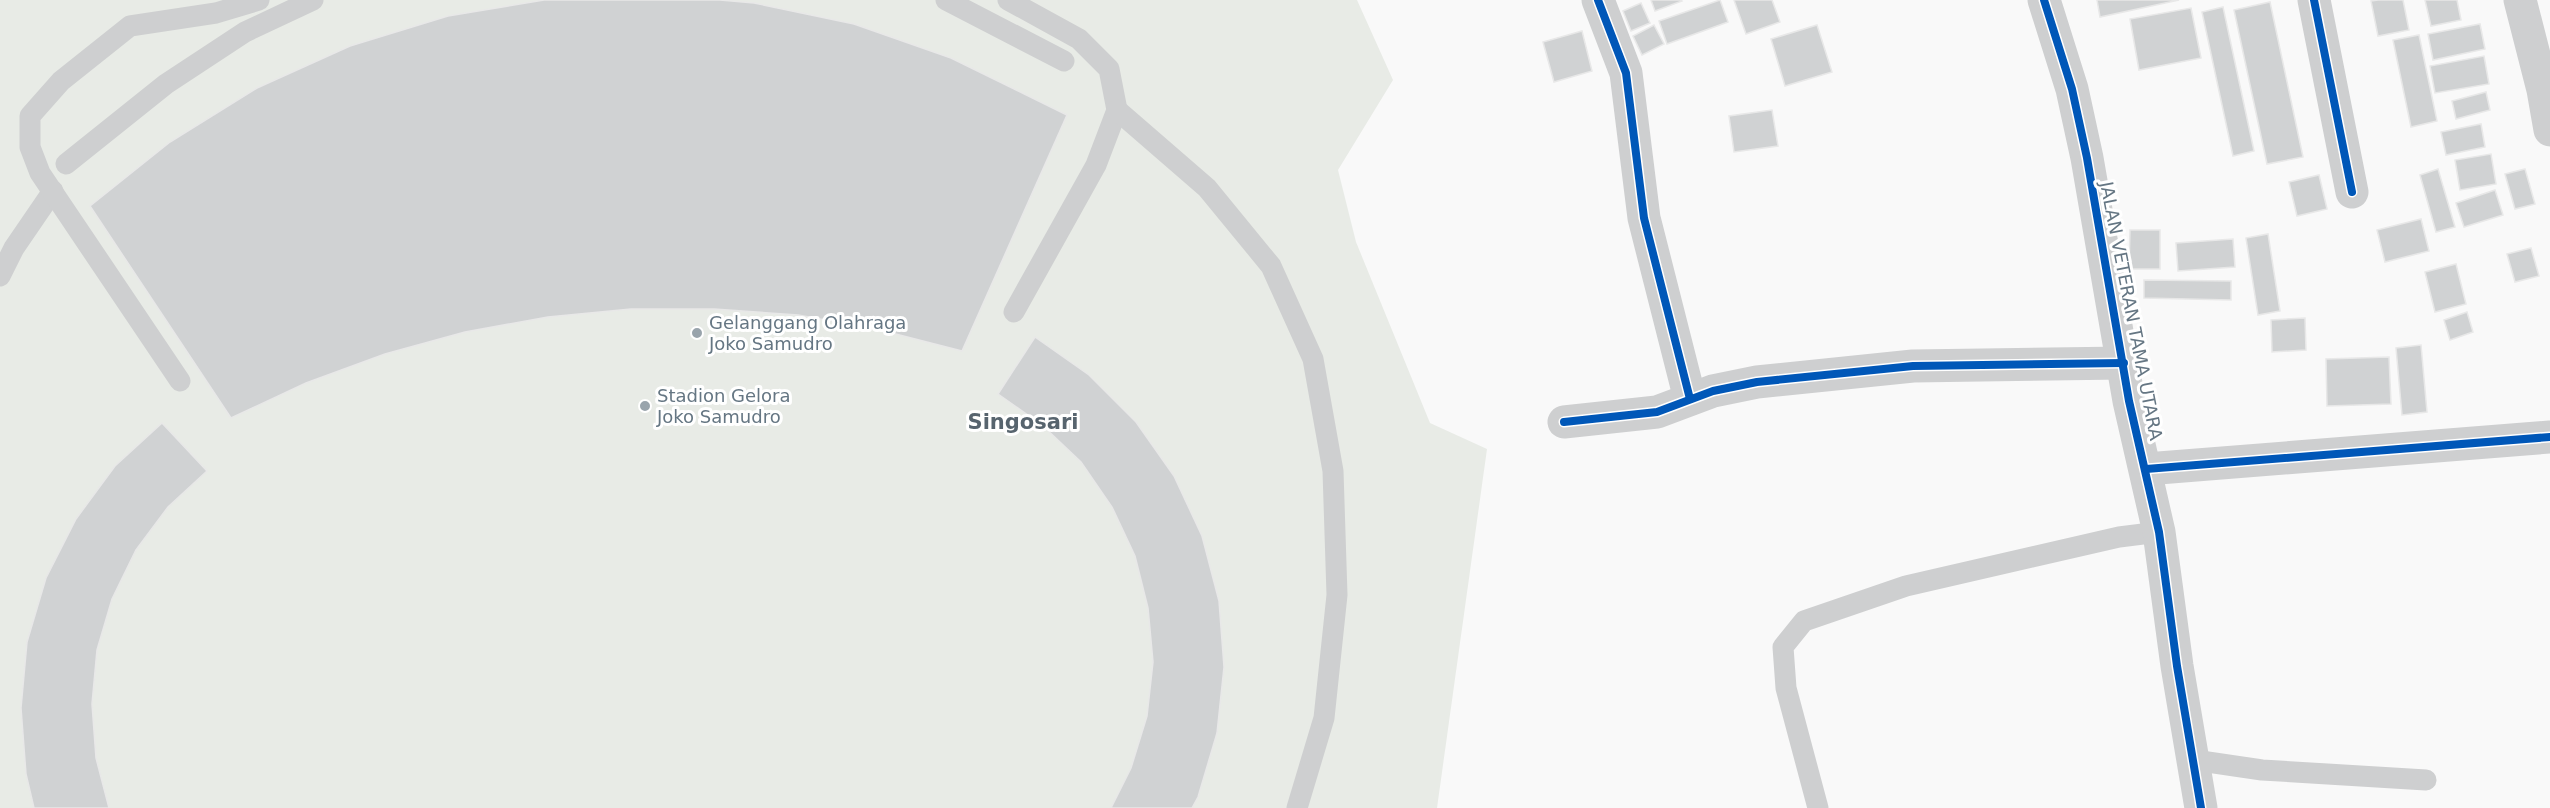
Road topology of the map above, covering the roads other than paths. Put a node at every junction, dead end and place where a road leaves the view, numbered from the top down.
1 (259, 0) edge
2 (313, 0) edge
3 (946, 0) edge
4 (1008, 0) edge
5 (1598, 0) edge
6 (2044, 0) edge
7 (2314, 0) edge
8 (2520, 0) edge
9 (1064, 61) dead end
10 (1117, 110) junction
11 (2550, 130) edge
12 (66, 164) dead end
13 (53, 191) junction
14 (2352, 192) dead end
15 (0, 276) edge
16 (1014, 312) dead end
17 (2124, 363) junction
18 (180, 381) dead end
19 (1690, 399) junction
20 (1564, 422) dead end
21 (2550, 437) edge
22 (2146, 469) junction
23 (2159, 532) junction
24 (2194, 760) junction
25 (2426, 780) dead end
26 (1297, 808) edge
27 (1818, 808) edge
28 (2201, 808) edge

1 - 13 lane
2 - 12 lane
3 - 9 lane
4 - 10 lane
5 - 19 street
6 - 17 street, JALAN VETERAN TAMA UTARA
7 - 14 street
8 - 11 street
10 - 16 lane
10 - 26 lane
13 - 15 lane
13 - 18 lane
17 - 19 street
17 - 22 street, JALAN VETERAN TAMA UTARA
19 - 20 street
21 - 22 street
22 - 23 street, JALAN VETERAN TAMA UTARA
23 - 24 street, JALAN VETERAN TAMA UTARA
23 - 27 lane
24 - 25 lane
24 - 28 street, JALAN VETERAN TAMA UTARA

